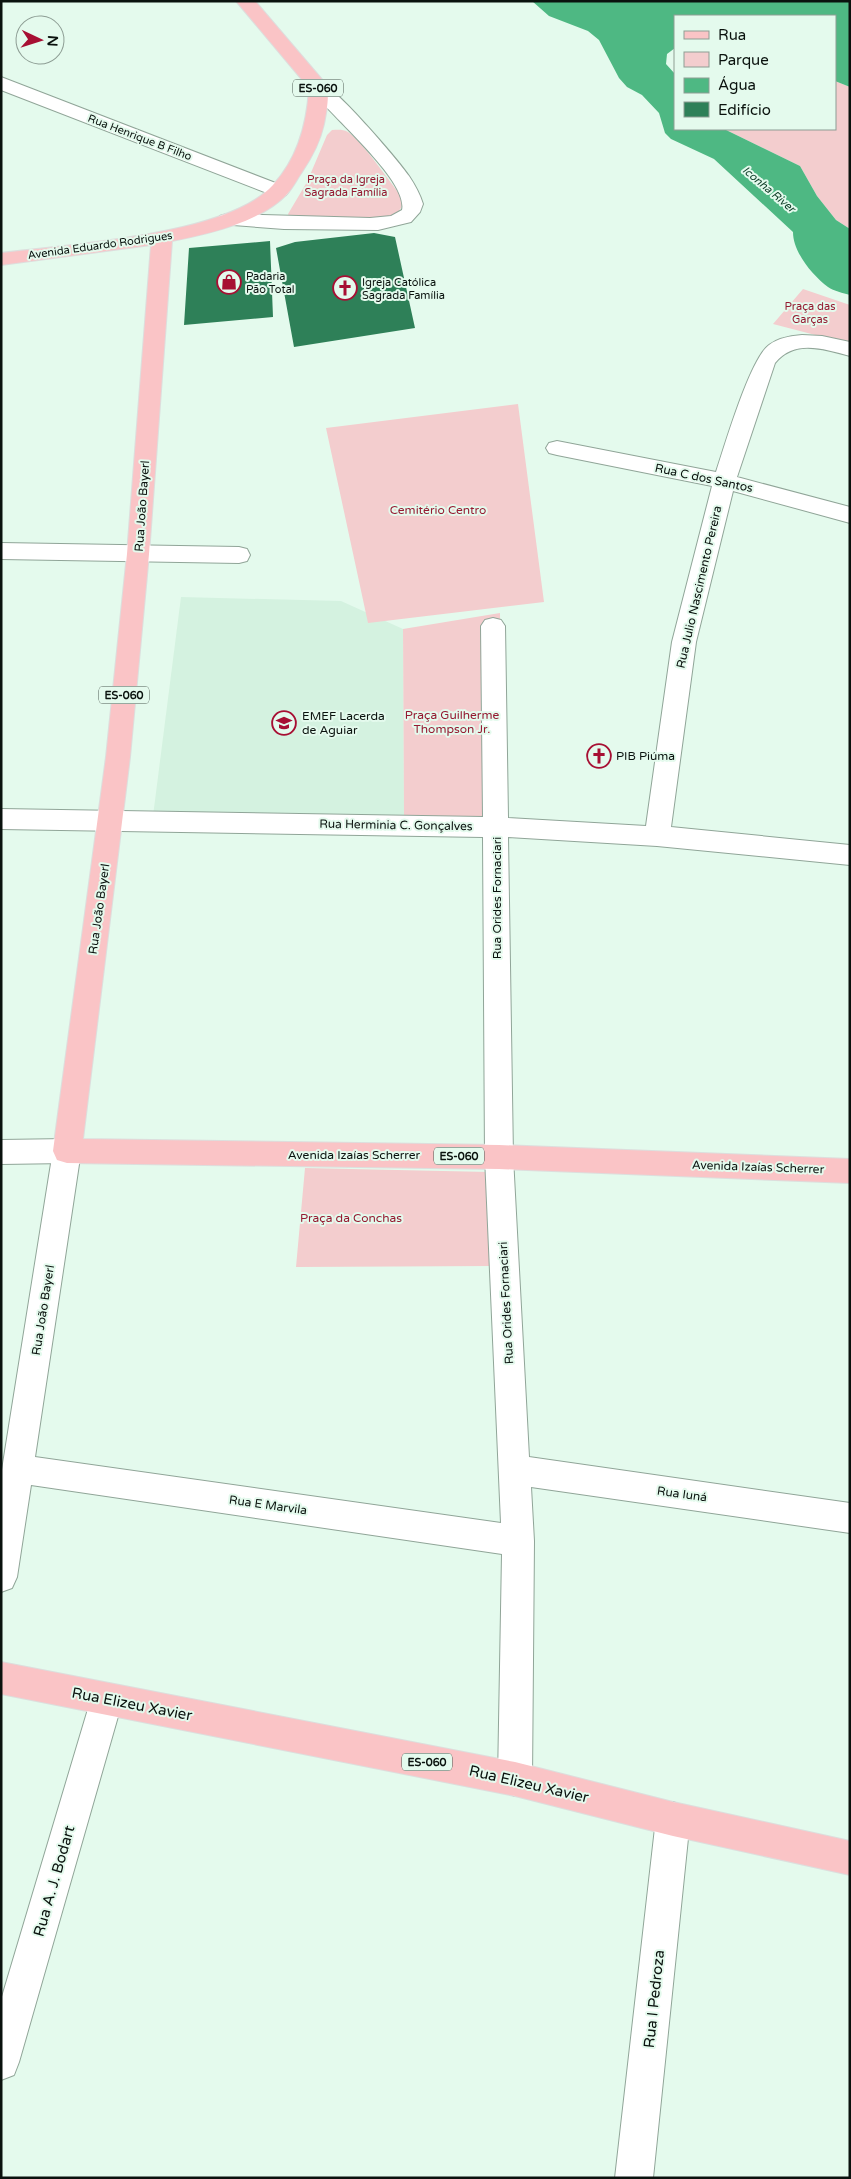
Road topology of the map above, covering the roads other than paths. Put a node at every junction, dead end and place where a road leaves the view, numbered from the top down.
1 (245, 1) edge
2 (1, 83) edge
3 (318, 87) junction
4 (279, 191) junction
5 (227, 220) junction
6 (162, 237) junction
7 (1, 259) edge
8 (850, 349) edge
9 (556, 448) dead end
10 (724, 481) junction
11 (850, 515) edge
12 (1, 551) edge
13 (138, 554) junction
14 (239, 554) dead end
15 (493, 626) dead end
16 (1, 819) edge
17 (111, 820) junction
18 (496, 828) junction
19 (657, 836) junction
20 (850, 855) edge
21 (67, 1151) junction
22 (1, 1152) edge
23 (499, 1157) junction
24 (850, 1171) edge
25 (18, 1469) junction
26 (514, 1470) junction
27 (850, 1518) edge
28 (518, 1541) junction
29 (1, 1577) edge
30 (1, 1678) edge
31 (107, 1699) junction
32 (515, 1779) junction
33 (673, 1820) junction
34 (850, 1858) edge
35 (1, 2062) edge
36 (634, 2178) edge

1 - 3 main road, ES-060
2 - 4 street, Rua Henrique B Filho
3 - 4 main road, ES-060
3 - 5 street, Avenida Eduardo Rodrigues
4 - 5 main road, Avenida Eduardo Rodrigues / ES-060
5 - 6 main road, Avenida Eduardo Rodrigues / ES-060
6 - 7 main road, Avenida Eduardo Rodrigues / ES-060
6 - 13 main road, Rua João Bayerl / ES-060
8 - 10 street, Rua Julio Nascimento Pereira
9 - 10 street, Rua C dos Santos
10 - 11 street, Rua C dos Santos
10 - 19 street, Rua Julio Nascimento Pereira
12 - 13 street
13 - 14 street
13 - 17 main road, Rua João Bayerl / ES-060
15 - 18 street, Rua Orides Fornaciari
16 - 17 street, Rua Herminia C. Gonçalves
17 - 18 street, Rua Herminia C. Gonçalves
17 - 21 main road, Rua João Bayerl / ES-060
18 - 19 street, Rua Herminia C. Gonçalves
18 - 23 street, Rua Orides Fornaciari
19 - 20 street, Rua Herminia C. Gonçalves
21 - 22 street
21 - 23 main road, Avenida Izaías Scherrer / ES-060
21 - 25 street, Rua João Bayerl
23 - 24 main road, Avenida Izaías Scherrer / ES-060
23 - 26 street, Rua Orides Fornaciari
25 - 28 street, Rua E Marvila
25 - 29 street, Rua João Bayerl
26 - 27 street, Rua Iuná
26 - 28 street, Rua Orides Fornaciari
28 - 32 street, Rua Orides Fornaciari
30 - 31 main road, Rua Elizeu Xavier / ES-060
31 - 32 main road, Rua Elizeu Xavier / ES-060
31 - 35 street, Rua A. J. Bodart
32 - 33 main road, Rua Elizeu Xavier / ES-060
33 - 34 main road, Rua Elizeu Xavier / ES-060
33 - 36 street, Rua I Pedroza

